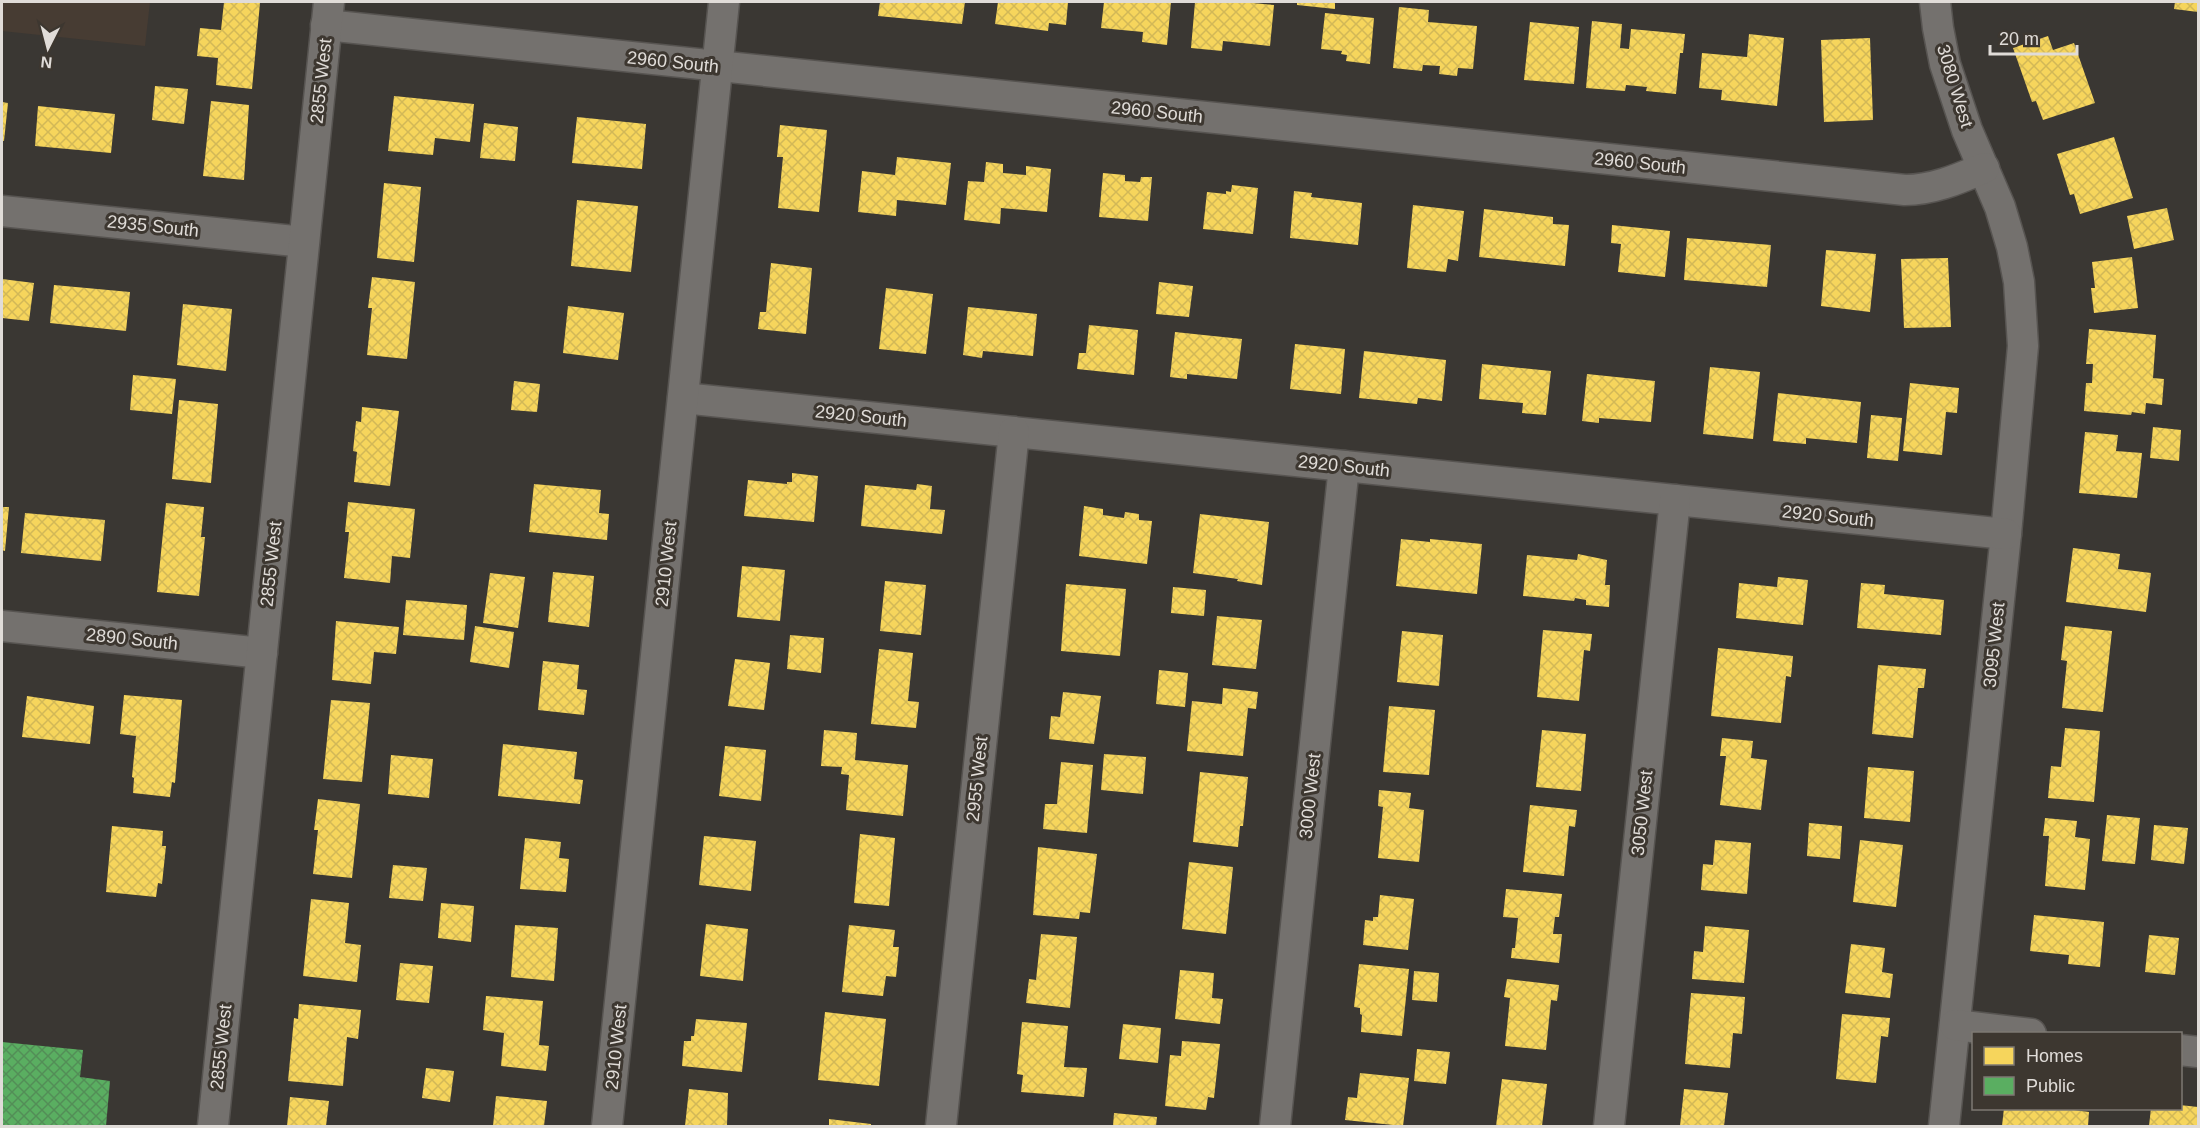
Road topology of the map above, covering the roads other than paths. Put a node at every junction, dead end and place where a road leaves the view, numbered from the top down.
1 (724, 2) edge
2 (1935, 2) edge
3 (328, 13) edge
4 (717, 66) junction
5 (1984, 168) junction
6 (2, 211) edge
7 (304, 242) junction
8 (683, 398) junction
9 (1014, 432) junction
10 (1344, 466) junction
11 (1675, 500) junction
12 (2006, 534) junction
13 (2, 626) edge
14 (262, 653) junction
15 (1955, 1025) junction
16 (2014, 1032) edge
17 (2182, 1050) edge
18 (2199, 1052) edge
19 (213, 1126) edge
20 (608, 1126) edge
21 (941, 1126) edge
22 (1275, 1126) edge
23 (1609, 1126) edge
24 (1944, 1126) edge

1 - 4 street, 2910 West
2 - 5 street, 3080 West
3 - 4 street, 2960 South
3 - 7 street, 2855 West
4 - 5 street, 2960 South
4 - 8 street, 2910 West
5 - 12 street, 3095 West
6 - 7 street, 2935 South
7 - 14 street, 2855 West
8 - 9 street, 2920 South
8 - 20 street, 2910 West
9 - 10 street, 2920 South
9 - 21 street, 2955 West
10 - 11 street, 2920 South
10 - 22 street, 3000 West
11 - 12 street, 2920 South
11 - 23 street, 3050 West
12 - 15 street, 3095 West
13 - 14 street, 2890 South
14 - 19 street, 2855 West
15 - 16 street
15 - 24 street, 3095 West
17 - 18 street

